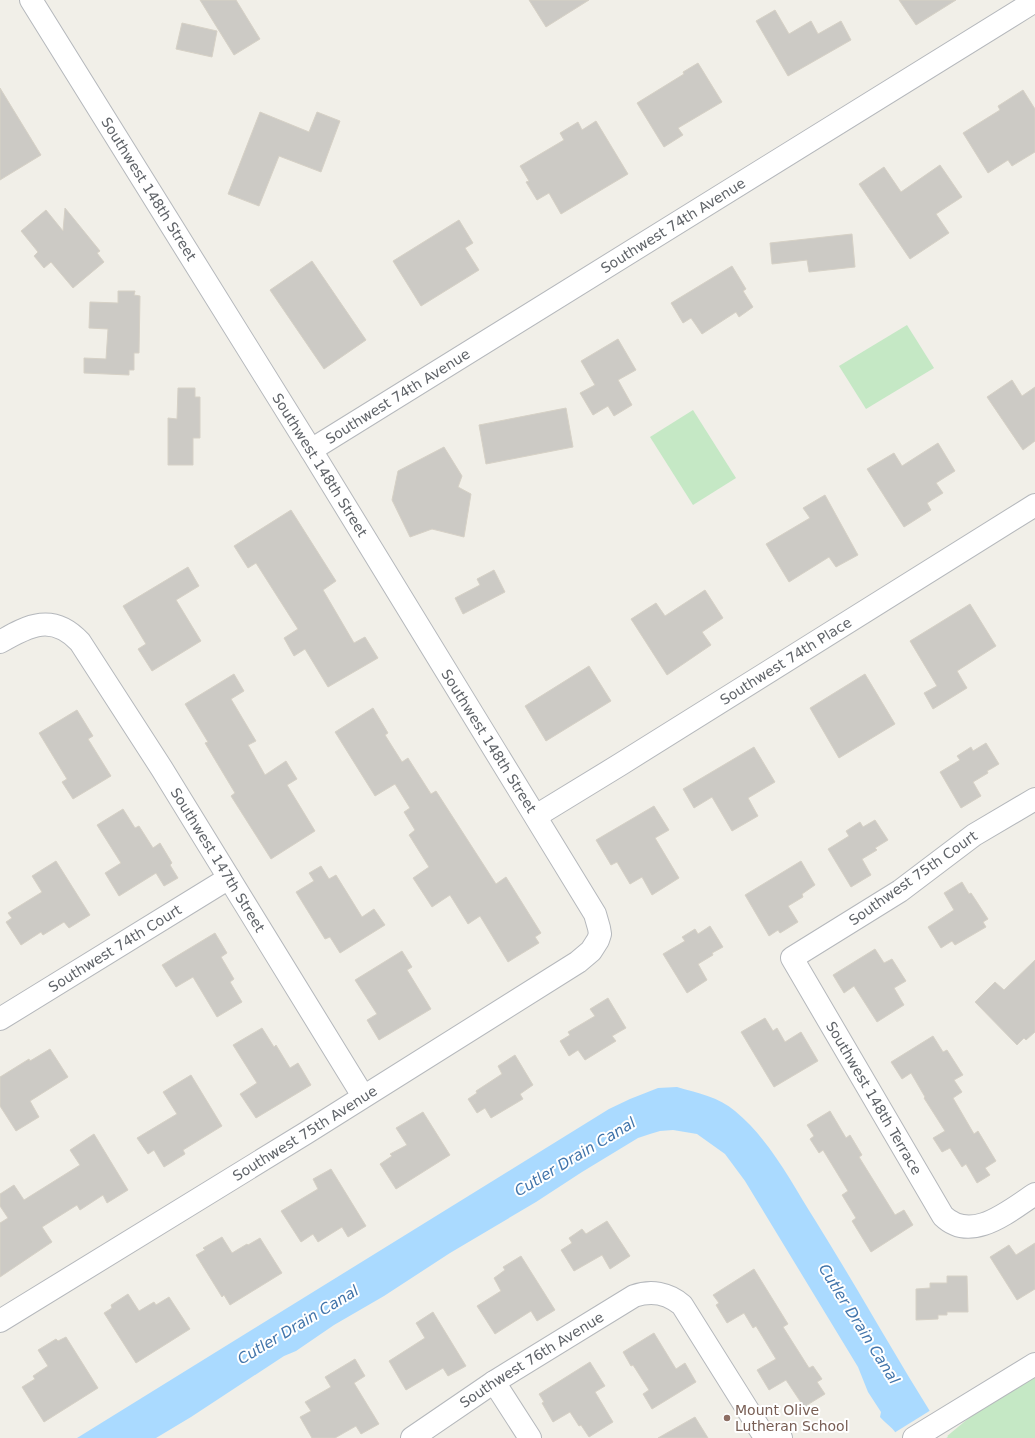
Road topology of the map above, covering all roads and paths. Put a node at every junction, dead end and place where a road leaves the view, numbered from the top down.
1 (31, 0) edge
2 (1035, 1) edge
3 (311, 450) junction
4 (1035, 505) edge
5 (0, 642) edge
6 (1035, 799) edge
7 (536, 816) junction
8 (229, 878) junction
9 (600, 934) joint
10 (792, 958) joint
11 (0, 1019) edge
12 (363, 1096) junction
13 (1035, 1194) edge
14 (0, 1321) edge
15 (1035, 1364) edge
16 (494, 1382) junction
17 (767, 1436) edge
18 (412, 1438) edge
19 (530, 1438) edge
20 (914, 1438) edge

1 - 3 street, Southwest 148th Street
2 - 3 street, Southwest 74th Avenue
3 - 7 street, Southwest 148th Street
4 - 7 street, Southwest 74th Place
5 - 8 street, Southwest 147th Street
6 - 10 street, Southwest 75th Court
7 - 9 street, Southwest 148th Street
8 - 11 street, Southwest 74th Court
8 - 12 street, Southwest 147th Street
9 - 12 street, Southwest 75th Avenue
10 - 13 street, Southwest 148th Terrace
12 - 14 street, Southwest 75th Avenue
15 - 20 street
16 - 17 street, Southwest 76th Avenue
16 - 18 street, Southwest 76th Avenue
16 - 19 street

